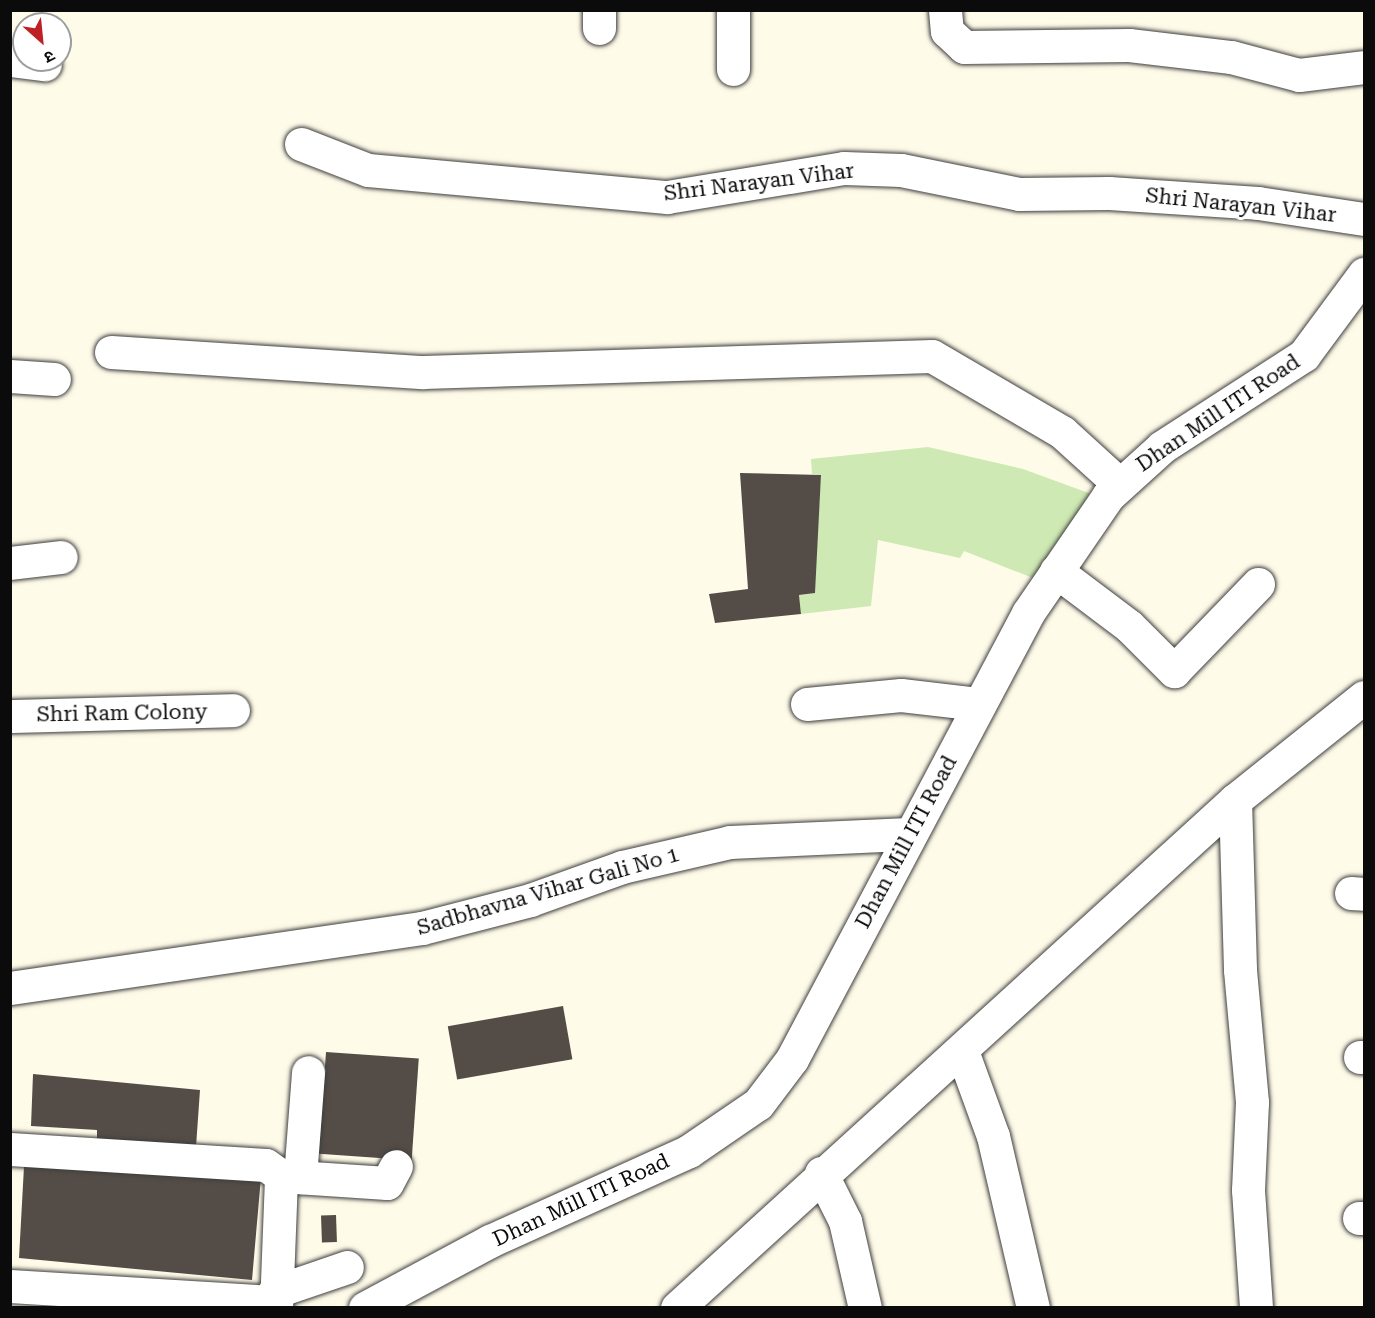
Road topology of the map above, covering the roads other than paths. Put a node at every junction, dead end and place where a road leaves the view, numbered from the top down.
1 (733, 10) edge
2 (945, 10) edge
3 (1365, 67) edge
4 (733, 69) dead end
5 (301, 144) dead end
6 (1365, 219) edge
7 (1365, 274) edge
8 (111, 352) dead end
9 (10, 376) edge
10 (54, 379) dead end
11 (1118, 483) junction
12 (61, 557) dead end
13 (10, 563) edge
14 (1056, 571) junction
15 (1258, 584) dead end
16 (1365, 698) edge
17 (807, 704) dead end
18 (980, 704) junction
19 (233, 710) dead end
20 (10, 716) edge
21 (1235, 800) junction
22 (909, 834) junction
23 (10, 988) edge
24 (962, 1051) junction
25 (308, 1072) dead end
26 (10, 1149) edge
27 (396, 1166) dead end
28 (821, 1173) junction
29 (290, 1176) junction
30 (347, 1267) dead end
31 (10, 1286) edge
32 (275, 1300) edge
33 (365, 1308) edge
34 (677, 1308) edge
35 (865, 1308) edge
36 (1033, 1308) edge
37 (1256, 1308) edge

1 - 4 street
2 - 3 street
5 - 6 street, Shri Narayan Vihar
7 - 11 street, Dhan Mill ITI Road
8 - 11 street
9 - 10 street
11 - 14 street, Dhan Mill ITI Road
12 - 13 street
14 - 15 street
14 - 18 street, Dhan Mill ITI Road
16 - 21 street
17 - 18 street
18 - 22 street, Dhan Mill ITI Road
19 - 20 street, Shri Ram Colony
21 - 24 street
21 - 37 street
22 - 23 street, Sadbhavna Vihar Gali No 1
22 - 33 street, Dhan Mill ITI Road
24 - 28 street
24 - 36 street
25 - 29 street
26 - 29 street
27 - 29 street
28 - 34 street
28 - 35 street
29 - 32 street
30 - 32 street
31 - 32 street

